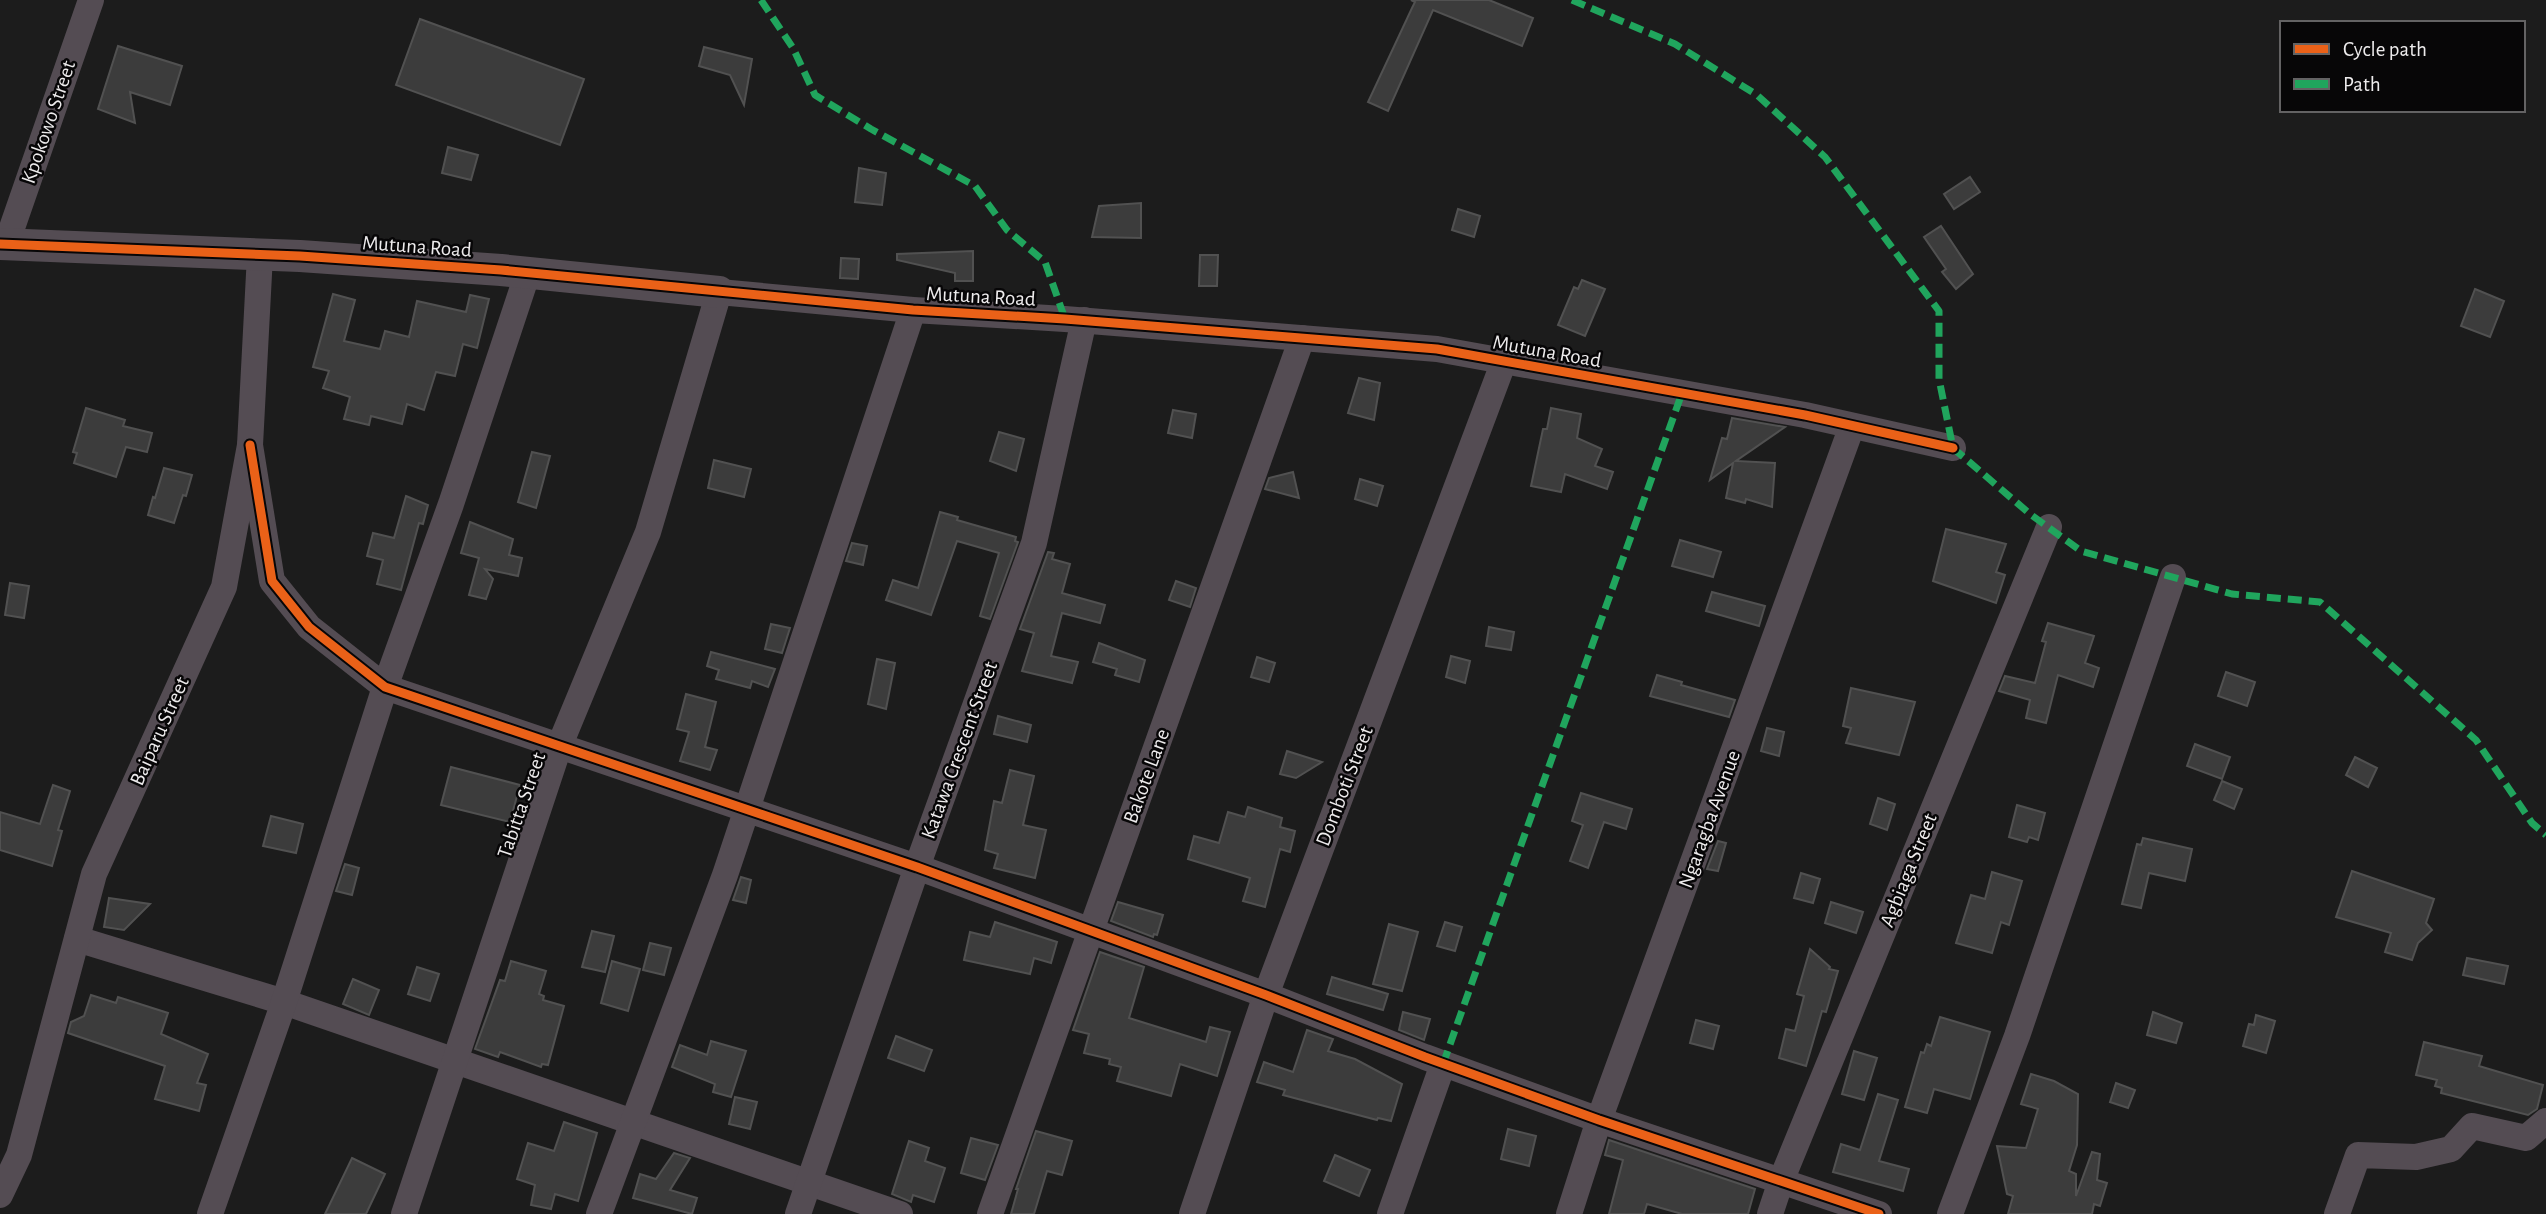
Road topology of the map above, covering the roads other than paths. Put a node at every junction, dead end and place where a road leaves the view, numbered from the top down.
1 (91, 0) edge
2 (3, 245) edge
3 (260, 255) junction
4 (528, 272) junction
5 (719, 292) junction
6 (913, 310) junction
7 (1084, 320) junction
8 (1302, 338) junction
9 (1504, 361) junction
10 (1852, 426) junction
11 (250, 445) junction
12 (1953, 448) dead end
13 (2049, 527) dead end
14 (2173, 577) dead end
15 (385, 687) junction
16 (559, 747) junction
17 (748, 811) junction
18 (917, 867) junction
19 (1091, 930) junction
20 (77, 939) junction
21 (1266, 995) junction
22 (284, 1002) junction
23 (453, 1062) junction
24 (1443, 1064) junction
25 (1599, 1120) junction
26 (2546, 1121) edge
27 (634, 1123) junction
28 (1781, 1181) junction
29 (808, 1183) junction
30 (0, 1195) edge
31 (210, 1214) edge
32 (404, 1214) edge
33 (599, 1214) edge
34 (798, 1214) edge
35 (900, 1214) edge
36 (990, 1214) edge
37 (1192, 1214) edge
38 (1390, 1214) edge
39 (1569, 1214) edge
40 (1770, 1214) edge
41 (1879, 1214) edge
42 (1950, 1214) edge
43 (2337, 1214) edge

1 - 2 street, Kpokowo Street
2 - 3 street, Mutuna Road
3 - 4 street, Mutuna Road
3 - 11 street, Baiparu Street
4 - 5 street, Mutuna Road
4 - 15 street
5 - 6 street, Mutuna Road
5 - 16 street, Tabitta Street
6 - 7 street, Mutuna Road
6 - 17 street
7 - 8 street, Mutuna Road
7 - 18 street, Katawa Crescent Street
8 - 9 street, Mutuna Road
8 - 19 street, Bakote Lane
9 - 10 street, Mutuna Road
9 - 21 street, Domboti Street
10 - 12 street, Mutuna Road
10 - 25 street, Ngaragba Avenue
11 - 15 street
11 - 20 street, Baiparu Street
13 - 28 street, Agbiaga Street
14 - 42 street
15 - 16 street
15 - 22 street
16 - 17 street
16 - 23 street, Tabitta Street
17 - 18 street
17 - 27 street
18 - 19 street
18 - 29 street, Katawa Crescent Street
19 - 21 street
19 - 36 street, Bakote Lane
20 - 22 street
20 - 30 street, Baiparu Street
21 - 24 street
21 - 37 street, Domboti Street
22 - 23 street
22 - 31 street
23 - 27 street
23 - 32 street, Tabitta Street
24 - 25 street
24 - 38 street
25 - 28 street
25 - 39 street, Ngaragba Avenue
26 - 43 street
27 - 29 street
27 - 33 street
28 - 40 street, Agbiaga Street
28 - 41 street
29 - 34 street, Katawa Crescent Street
29 - 35 street

